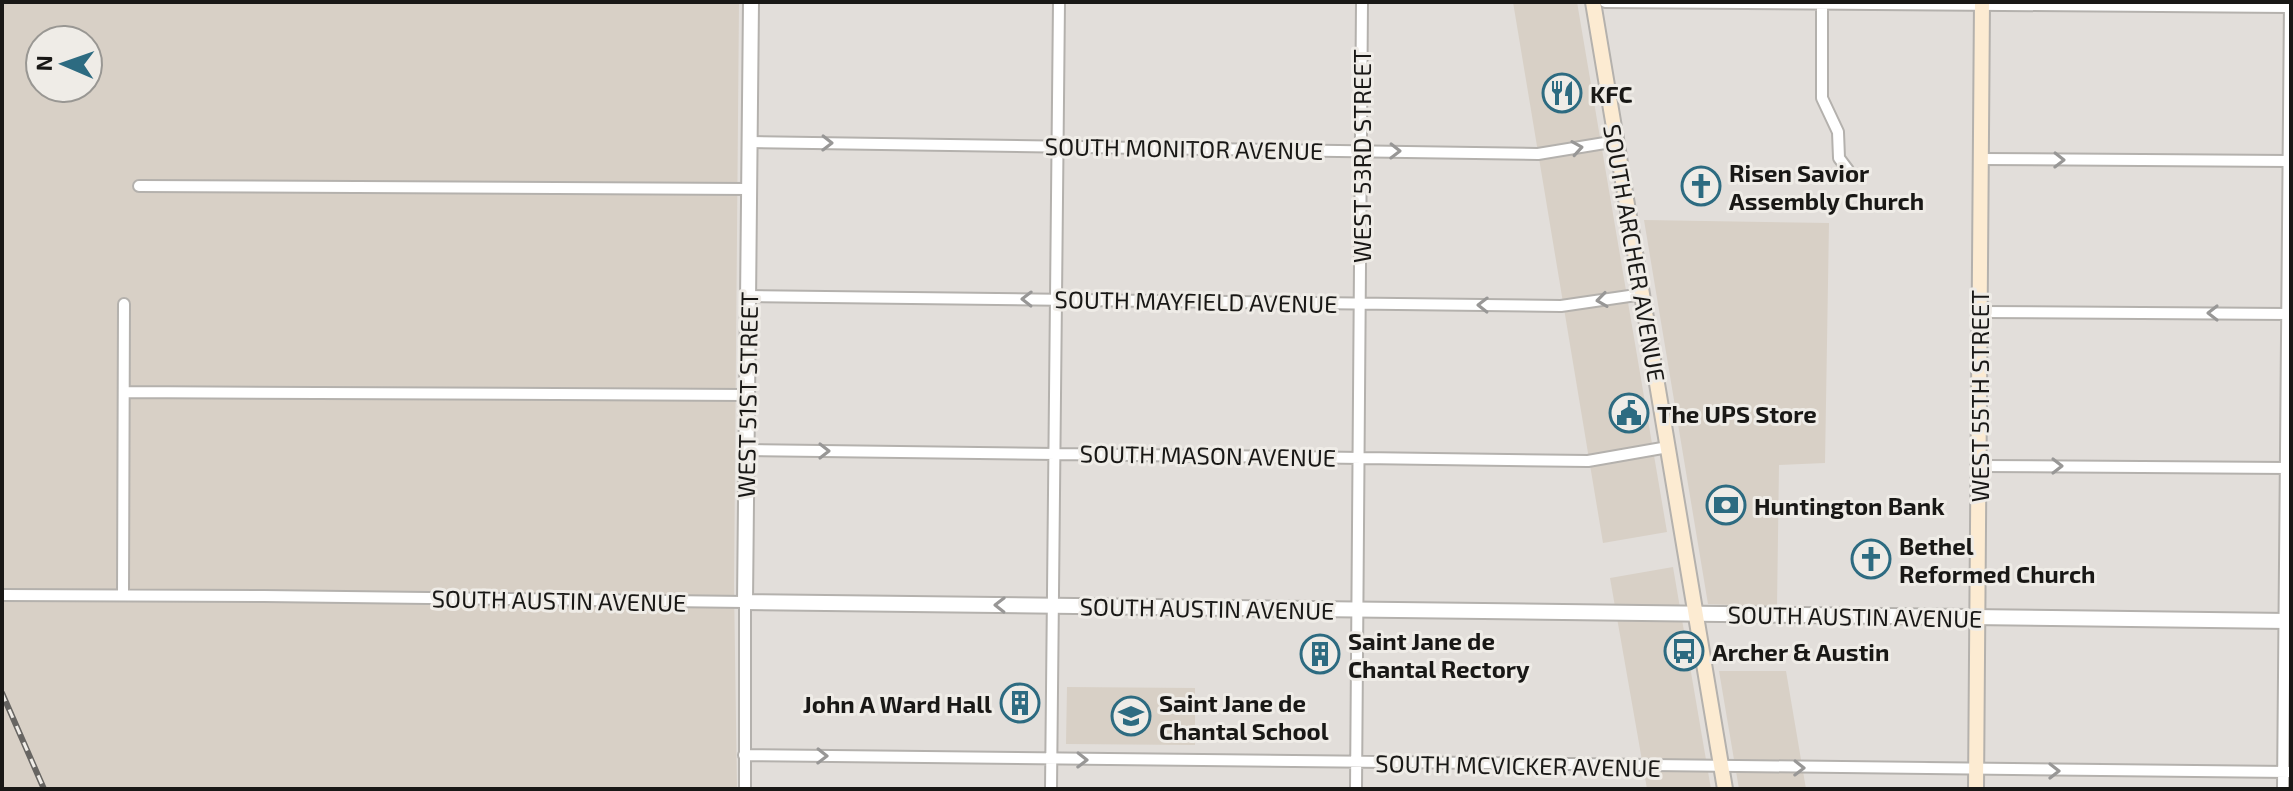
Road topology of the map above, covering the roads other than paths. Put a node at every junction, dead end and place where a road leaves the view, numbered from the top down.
1 (751, 2) edge
2 (1059, 2) edge
3 (1362, 2) edge
4 (1593, 2) edge
5 (1605, 2) edge
6 (1982, 4) edge
7 (1822, 5) junction
8 (2290, 6) edge
9 (1617, 141) junction
10 (750, 142) junction
11 (1057, 147) junction
12 (1361, 151) junction
13 (1981, 159) junction
14 (2290, 161) edge
15 (1848, 170) dead end
16 (139, 186) dead end
17 (749, 189) junction
18 (1643, 294) junction
19 (748, 296) junction
20 (1056, 300) junction
21 (1359, 303) junction
22 (124, 304) dead end
23 (1980, 312) junction
24 (2289, 314) edge
25 (124, 392) junction
26 (747, 395) junction
27 (1668, 447) junction
28 (746, 450) junction
29 (1055, 452) junction
30 (1357, 458) junction
31 (1979, 466) junction
32 (2288, 468) edge
33 (2, 595) edge
34 (123, 595) junction
35 (745, 602) junction
36 (1053, 606) junction
37 (1358, 609) junction
38 (1695, 613) junction
39 (1977, 619) junction
40 (2288, 620) edge
41 (744, 755) junction
42 (1052, 759) junction
43 (1356, 763) junction
44 (1721, 768) junction
45 (1976, 770) junction
46 (2287, 772) edge
47 (745, 789) edge
48 (1051, 789) edge
49 (1356, 789) edge
50 (1725, 789) edge
51 (1976, 789) edge
52 (2283, 789) edge

1 - 10 street, WEST 51ST STREET
2 - 11 street
3 - 12 street, WEST 53RD STREET
4 - 9 main road, SOUTH ARCHER AVENUE
5 - 7 street
6 - 7 street
6 - 8 street
6 - 13 main road, WEST 55TH STREET
7 - 15 street
8 - 14 street
12 -> 9 street, SOUTH MONITOR AVENUE
9 - 18 main road, SOUTH ARCHER AVENUE
10 -> 11 street, SOUTH MONITOR AVENUE
10 - 17 street, WEST 51ST STREET
11 - 12 street, SOUTH MONITOR AVENUE
11 - 20 street
12 - 21 street, WEST 53RD STREET
13 -> 14 street
13 - 23 main road, WEST 55TH STREET
14 - 24 street
16 - 17 street
17 - 19 street, WEST 51ST STREET
18 -> 21 street, SOUTH MAYFIELD AVENUE
18 - 27 main road, SOUTH ARCHER AVENUE
20 -> 19 street, SOUTH MAYFIELD AVENUE
19 - 26 street, WEST 51ST STREET
20 - 21 street, SOUTH MAYFIELD AVENUE
20 - 29 street
21 - 30 street, WEST 53RD STREET
22 - 25 street
24 -> 23 street
23 - 31 main road, WEST 55TH STREET
24 - 32 street
25 - 26 street
25 - 34 street
26 - 28 street, WEST 51ST STREET
27 - 30 street, SOUTH MASON AVENUE
27 - 38 main road, SOUTH ARCHER AVENUE
28 -> 29 street, SOUTH MASON AVENUE
28 - 35 street, WEST 51ST STREET
29 - 30 street, SOUTH MASON AVENUE
29 - 36 street
30 - 37 street, WEST 53RD STREET
31 -> 32 street
31 - 39 main road, WEST 55TH STREET
32 - 40 street
33 - 34 street, SOUTH AUSTIN AVENUE
34 - 35 street, SOUTH AUSTIN AVENUE
36 -> 35 street, SOUTH AUSTIN AVENUE
35 - 41 street, WEST 51ST STREET
36 - 37 street, SOUTH AUSTIN AVENUE
36 - 42 street
37 - 38 street, SOUTH AUSTIN AVENUE
37 - 43 street, WEST 53RD STREET
38 - 39 street, SOUTH AUSTIN AVENUE
38 - 44 main road, SOUTH ARCHER AVENUE
39 - 40 street, SOUTH AUSTIN AVENUE
39 - 45 main road, WEST 55TH STREET
40 - 46 street
41 -> 42 street, SOUTH MCVICKER AVENUE
41 - 47 street, WEST 51ST STREET
42 -> 43 street, SOUTH MCVICKER AVENUE
42 - 48 street
43 - 44 street, SOUTH MCVICKER AVENUE
43 - 49 street, WEST 53RD STREET
44 -> 45 street, SOUTH MCVICKER AVENUE
44 - 50 main road, SOUTH ARCHER AVENUE
45 -> 46 street, SOUTH MCVICKER AVENUE
45 - 51 main road, WEST 55TH STREET
46 - 52 street

